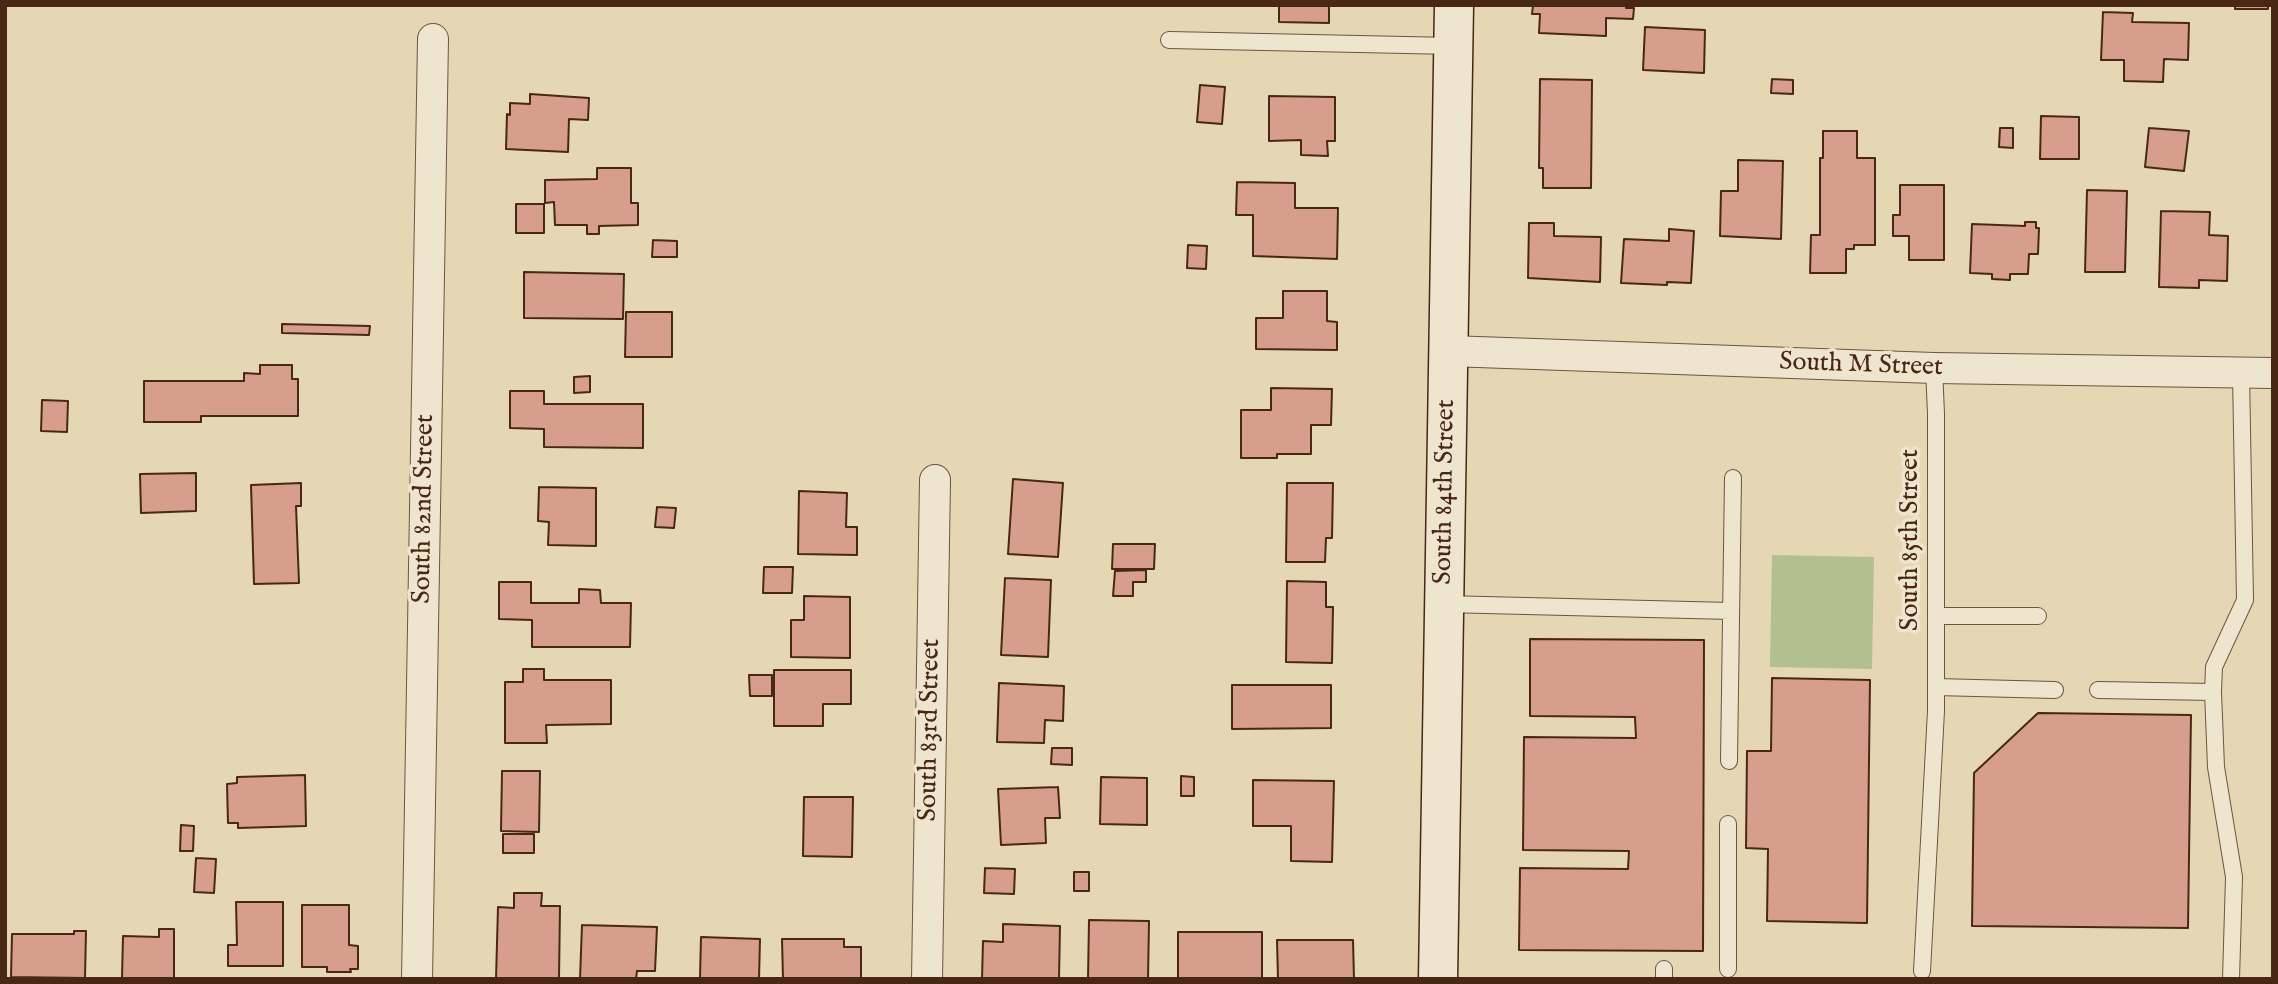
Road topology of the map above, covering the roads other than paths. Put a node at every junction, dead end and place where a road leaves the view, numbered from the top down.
1 (1454, 5) edge
2 (433, 39) dead end
3 (1169, 40) dead end
4 (1453, 46) junction
5 (1449, 351) junction
6 (1934, 368) junction
7 (2241, 373) junction
8 (2273, 373) edge
9 (1732, 478) dead end
10 (935, 480) dead end
11 (1444, 604) junction
12 (1731, 611) junction
13 (2038, 616) dead end
14 (1936, 617) junction
15 (1936, 687) junction
16 (2055, 690) dead end
17 (2098, 690) dead end
18 (2213, 692) junction
19 (1729, 761) dead end
20 (1728, 824) dead end
21 (1728, 970) dead end
22 (1922, 971) dead end
23 (417, 979) edge
24 (927, 979) edge
25 (1438, 979) edge
26 (2231, 979) edge

1 - 4 main road, South 84th Street
2 - 23 street, South 82nd Street
3 - 4 lane
4 - 5 main road, South 84th Street
5 - 6 street, South M Street
5 - 11 main road, South 84th Street
6 - 7 street, South M Street
6 - 14 lane, South 85th Street
7 - 8 street, South M Street
7 - 18 lane
9 - 12 lane
10 - 24 street, South 83rd Street
11 - 12 lane
11 - 25 main road, South 84th Street
12 - 19 lane
13 - 14 lane
14 - 15 lane, South 85th Street
15 - 16 lane
15 - 22 lane, South 85th Street
17 - 18 lane
18 - 26 lane
20 - 21 lane

